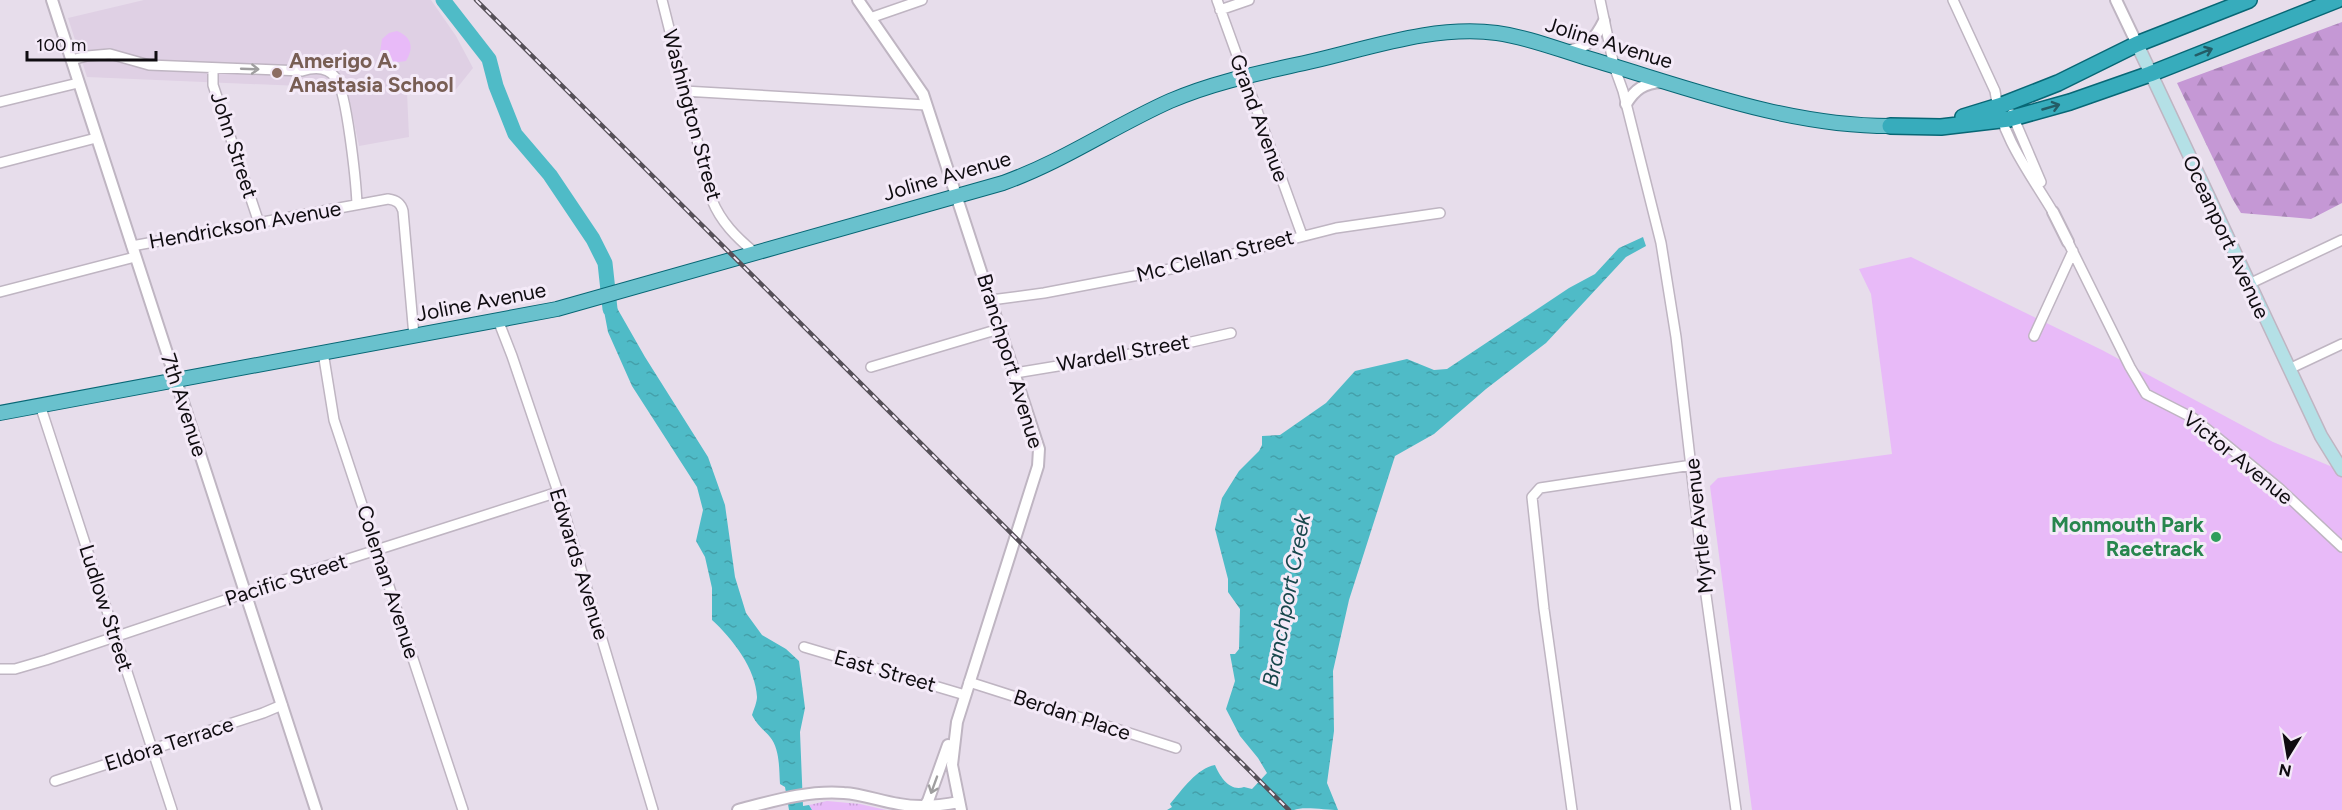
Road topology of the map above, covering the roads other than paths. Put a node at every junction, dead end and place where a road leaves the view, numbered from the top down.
1 (52, 0) edge
2 (662, 0) edge
3 (858, 0) edge
4 (922, 0) edge
5 (1217, 0) edge
6 (1249, 0) edge
7 (1600, 0) edge
8 (1953, 0) edge
9 (2116, 0) edge
10 (2249, 0) edge
11 (2337, 0) edge
12 (1220, 10) junction
13 (870, 18) junction
14 (1604, 21) junction
15 (2137, 44) junction
16 (1565, 52) junction
17 (71, 60) junction
18 (1614, 66) junction
19 (213, 68) junction
20 (2150, 74) junction
21 (1244, 77) junction
22 (1666, 82) junction
23 (78, 83) junction
24 (684, 91) junction
25 (0, 102) edge
26 (1626, 104) junction
27 (926, 105) junction
28 (2003, 108) junction
29 (1890, 126) joint
30 (96, 138) junction
31 (0, 163) edge
32 (958, 196) junction
33 (357, 204) junction
34 (2053, 212) joint
35 (1440, 213) dead end
36 (259, 222) junction
37 (1302, 235) junction
38 (2342, 240) edge
39 (2071, 246) junction
40 (134, 252) junction
41 (754, 252) junction
42 (2248, 284) junction
43 (0, 292) edge
44 (991, 300) junction
45 (498, 320) junction
46 (999, 329) junction
47 (1231, 333) dead end
48 (414, 336) junction
49 (2034, 336) dead end
50 (2342, 344) edge
51 (323, 352) junction
52 (871, 367) dead end
53 (2289, 369) junction
54 (1015, 373) junction
55 (175, 380) junction
56 (40, 405) junction
57 (0, 413) edge
58 (2337, 452) edge
59 (1692, 465) junction
60 (2342, 470) edge
61 (558, 492) junction
62 (2342, 547) edge
63 (377, 550) junction
64 (246, 593) junction
65 (115, 636) junction
66 (804, 647) dead end
67 (0, 669) edge
68 (969, 682) junction
69 (965, 695) junction
70 (282, 705) junction
71 (957, 722) junction
72 (1176, 748) dead end
73 (152, 750) junction
74 (55, 781) dead end
75 (960, 806) edge
76 (922, 808) edge
77 (172, 810) edge
78 (316, 810) edge
79 (463, 810) edge
80 (653, 810) edge
81 (738, 810) edge
82 (1572, 810) edge
83 (1736, 810) edge

1 - 17 street, 7th Avenue
2 - 24 street, Washington Street
3 - 13 street, Branchport Avenue
4 - 13 street
5 - 12 street, Grand Avenue
6 - 12 street
7 - 14 street, Myrtle Avenue
8 - 28 street, Victor Avenue
9 - 15 street, Oceanport Avenue
10 - 15 highway
20 -> 11 highway
12 - 21 street, Grand Avenue
13 - 27 street, Branchport Avenue
14 - 16 street
14 - 18 street, Myrtle Avenue
15 - 20 main road, Oceanport Avenue
15 - 28 highway
16 - 18 main road, Joline Avenue
16 - 21 main road, Joline Avenue
17 - 19 street
17 - 23 street, 7th Avenue
18 - 22 main road, Joline Avenue
18 - 26 street, Myrtle Avenue
19 -> 33 street
19 - 36 street, John Street
28 -> 20 highway
20 - 42 main road, Oceanport Avenue
21 - 32 main road, Joline Avenue
21 - 37 street, Grand Avenue
22 - 26 street
22 - 29 main road, Joline Avenue
23 - 25 street
23 - 30 street, 7th Avenue
24 - 27 street
24 - 41 street, Washington Street
26 - 59 street, Myrtle Avenue
27 - 32 street, Branchport Avenue
28 - 29 highway
28 - 34 street, Victor Avenue
30 - 31 street
30 - 40 street, 7th Avenue
32 - 41 main road, Joline Avenue
32 - 44 street, Branchport Avenue
33 - 36 street, Hendrickson Avenue
33 - 48 street, Hendrickson Avenue
34 - 39 street, Victor Avenue
35 - 37 street, Mc Clellan Street
36 - 40 street, Hendrickson Avenue
37 - 44 street, Mc Clellan Street
38 - 42 street
39 - 49 street
39 - 62 street, Victor Avenue
40 - 43 street, Hendrickson Avenue
40 - 55 street, 7th Avenue
41 - 45 main road, Joline Avenue
42 - 53 main road, Oceanport Avenue
44 - 46 street, Branchport Avenue
45 - 48 main road, Joline Avenue
45 - 61 street, Edwards Avenue
46 - 52 street
46 - 54 street, Branchport Avenue
47 - 54 street, Wardell Street
48 - 51 main road, Joline Avenue
50 - 53 street
51 - 55 main road, Joline Avenue
51 - 63 street, Coleman Avenue
53 - 58 main road, Oceanport Avenue
54 - 68 street, Branchport Avenue
55 - 56 main road, Joline Avenue
55 - 64 street, 7th Avenue
56 - 57 main road, Joline Avenue
56 - 65 street, Ludlow Street
58 - 60 main road, Oceanport Avenue
59 - 82 street
59 - 83 street, Myrtle Avenue
61 - 63 street, Pacific Street
61 - 80 street, Edwards Avenue
63 - 64 street, Pacific Street
63 - 79 street, Coleman Avenue
64 - 65 street, Pacific Street
64 - 70 street, 7th Avenue
65 - 67 street, Pacific Street
65 - 73 street, Ludlow Street
66 - 69 street, East Street
68 - 69 street, Branchport Avenue
68 - 72 street, Berdan Place
69 - 71 street, Branchport Avenue
70 - 73 street, Eldora Terrace
70 - 78 street, 7th Avenue
71 - 75 street, Branchport Avenue
71 -> 76 street
73 - 74 street, Eldora Terrace
73 - 77 street, Ludlow Street
75 - 76 street
76 - 81 street

